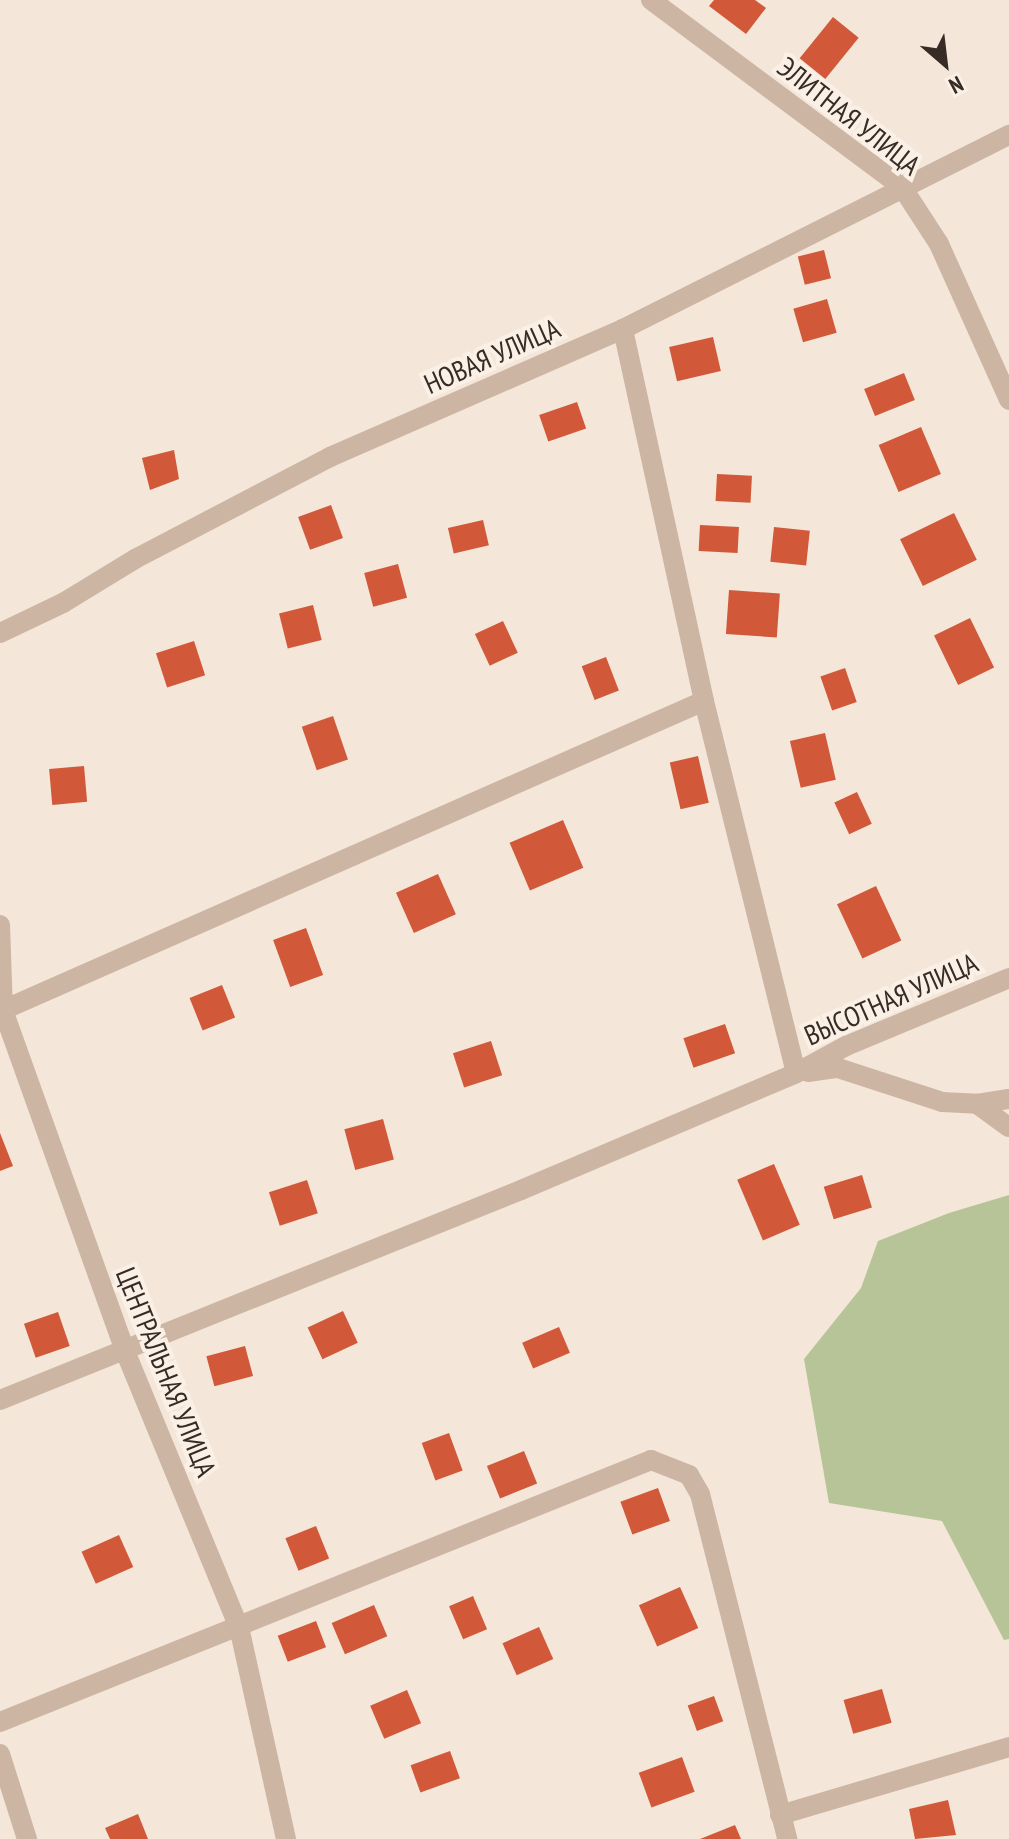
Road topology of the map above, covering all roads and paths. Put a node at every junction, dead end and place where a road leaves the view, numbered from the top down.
1 (651, 0) edge
2 (1009, 135) edge
3 (902, 187) junction
4 (623, 329) junction
5 (1009, 400) edge
6 (0, 633) edge
7 (704, 701) junction
8 (0, 925) edge
9 (1009, 978) edge
10 (3, 1010) junction
11 (796, 1073) junction
12 (1009, 1099) edge
13 (977, 1104) junction
14 (1009, 1127) edge
15 (125, 1351) junction
16 (0, 1400) edge
17 (239, 1627) junction
18 (0, 1722) edge
19 (1009, 1747) edge
20 (0, 1754) edge
21 (780, 1815) junction
22 (27, 1839) edge
23 (286, 1839) edge
24 (787, 1839) edge

1 - 3 street, ЭЛИТНАЯ УЛИЦА
2 - 3 street, НОВАЯ УЛИЦА
3 - 4 street, НОВАЯ УЛИЦА
3 - 5 street, ЭЛИТНАЯ УЛИЦА
4 - 6 street, НОВАЯ УЛИЦА
4 - 7 street
7 - 10 street
7 - 11 street
8 - 10 street, ЦЕНТРАЛЬНАЯ УЛИЦА
9 - 11 street, ВЫСОТНАЯ УЛИЦА
10 - 15 street, ЦЕНТРАЛЬНАЯ УЛИЦА
11 - 13 street
11 - 15 street
12 - 13 street
13 - 14 street
15 - 16 street
15 - 17 street, ЦЕНТРАЛЬНАЯ УЛИЦА
17 - 18 street
17 - 21 street
17 - 23 street, ЦЕНТРАЛЬНАЯ УЛИЦА
19 - 21 street
20 - 22 street
21 - 24 street

